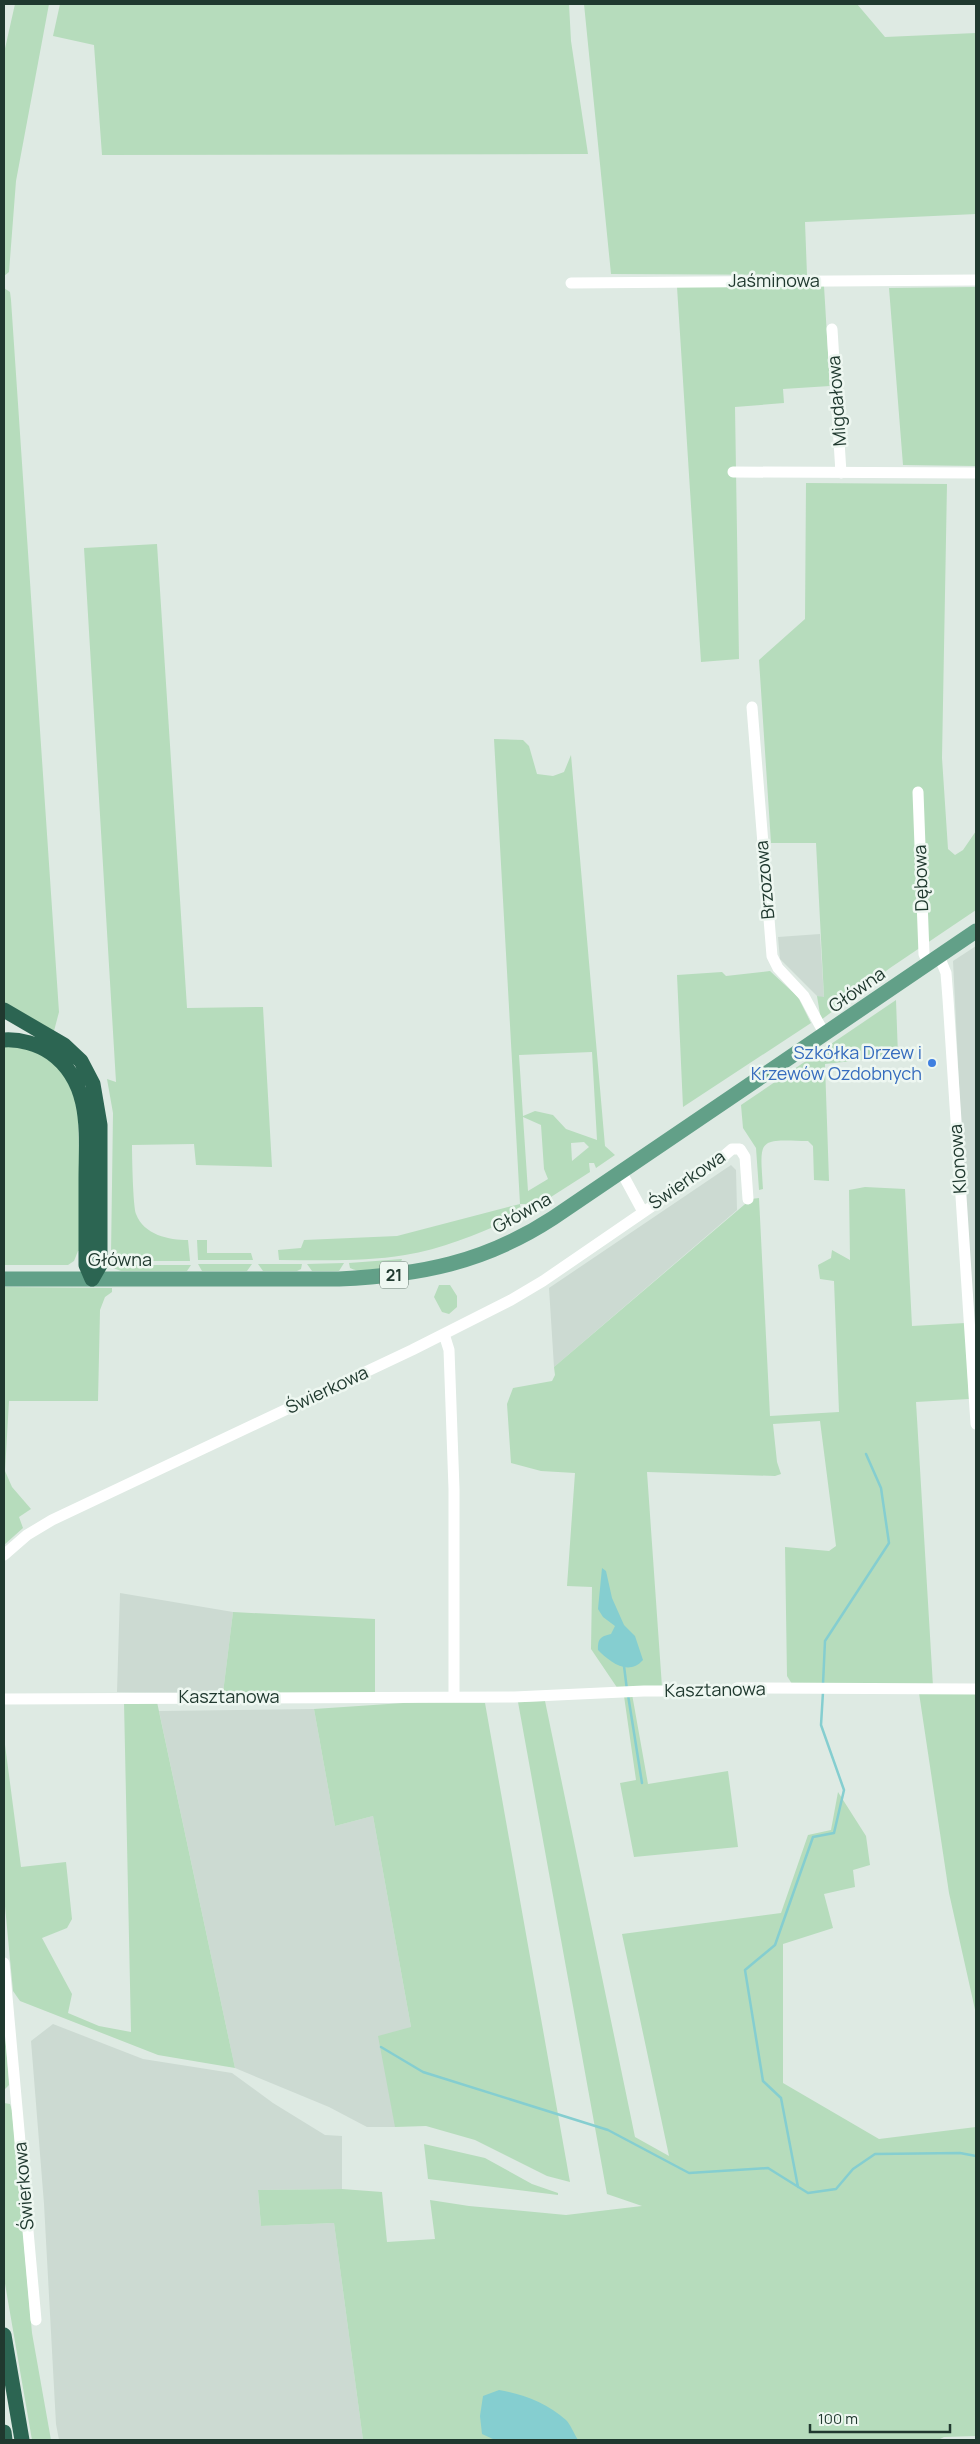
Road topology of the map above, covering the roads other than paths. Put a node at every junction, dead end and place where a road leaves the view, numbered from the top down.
1 (976, 280) edge
2 (571, 282) dead end
3 (832, 329) dead end
4 (733, 472) dead end
5 (841, 473) junction
6 (976, 473) edge
7 (752, 707) dead end
8 (918, 792) dead end
9 (976, 931) edge
10 (934, 960) junction
11 (4, 1010) edge
12 (825, 1036) junction
13 (4, 1040) edge
14 (622, 1173) junction
15 (748, 1199) dead end
16 (643, 1212) junction
17 (4, 1279) edge
18 (92, 1279) junction
19 (444, 1334) junction
20 (976, 1424) edge
21 (4, 1555) edge
22 (976, 1689) edge
23 (454, 1696) junction
24 (4, 1699) edge
25 (4, 1963) edge
26 (16, 2095) junction
27 (4, 2097) edge
28 (36, 2320) dead end
29 (4, 2334) edge
30 (4, 2432) edge
31 (5, 2440) edge
32 (22, 2440) edge

1 - 2 street, Jaśminowa
3 - 5 street, Migdałowa
4 - 5 street, Migdałowa
5 - 6 street, Migdałowa
7 - 12 street, Brzozowa
8 - 10 street, Dębowa
9 - 10 main road, Główna / 21
10 - 12 main road, Główna / 21
10 - 20 street, Klonowa
11 - 18 highway
12 - 14 main road, Główna / 21
13 - 18 highway
14 - 16 street, Świerkowa
14 - 18 main road, Główna / 21
15 - 16 street, Świerkowa
16 - 19 street, Świerkowa
17 - 18 main road, Główna / 21
19 - 21 street, Świerkowa
19 - 23 street
22 - 23 street, Kasztanowa
23 - 24 street, Kasztanowa
25 - 26 street, Świerkowa
26 - 27 street
26 - 28 street, Świerkowa
29 - 32 highway
30 - 31 highway

